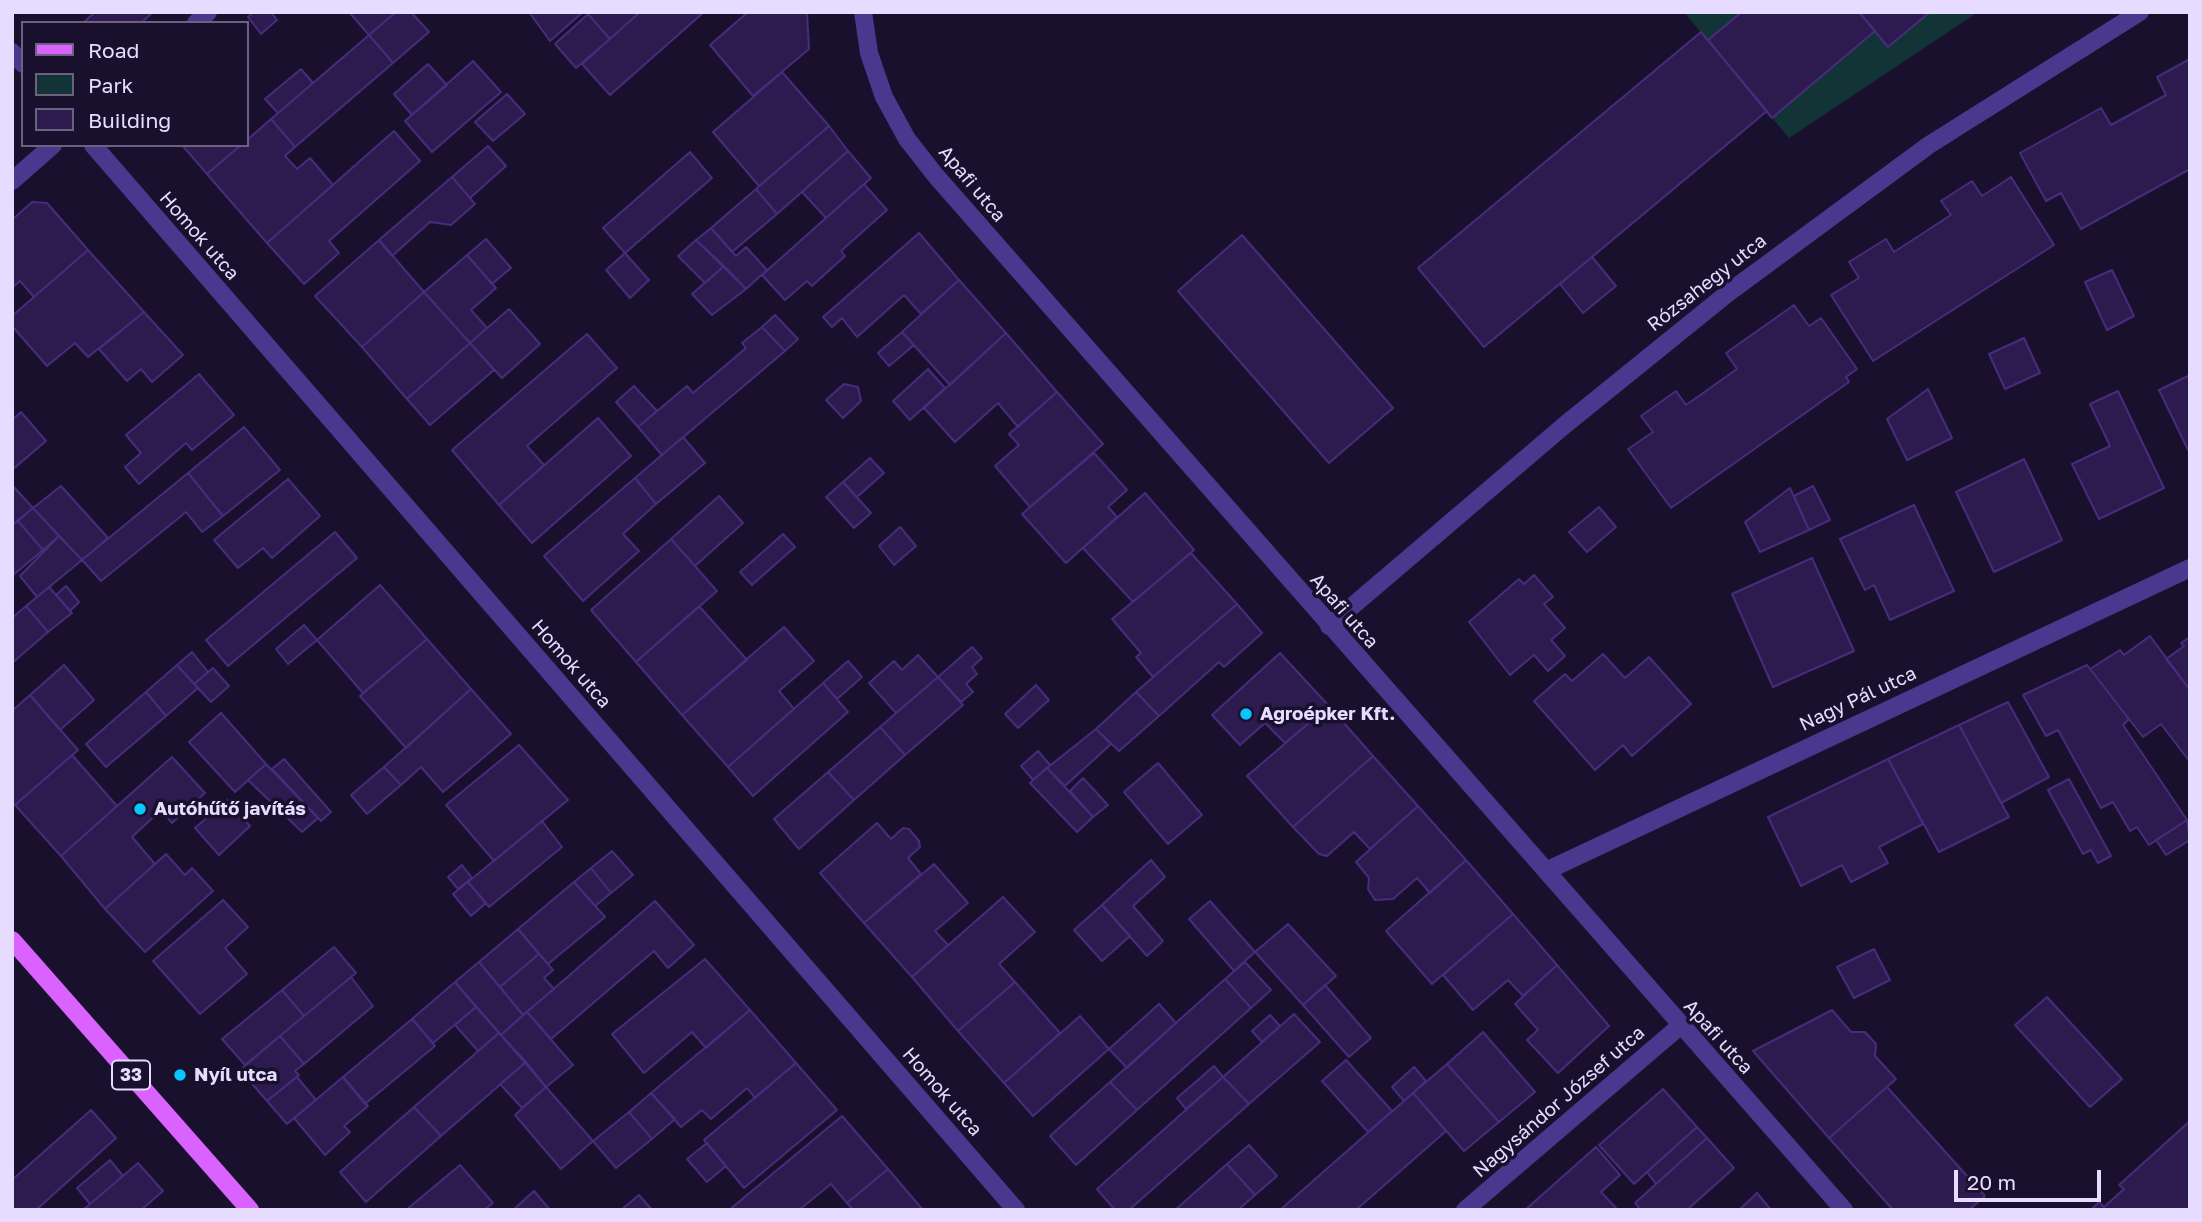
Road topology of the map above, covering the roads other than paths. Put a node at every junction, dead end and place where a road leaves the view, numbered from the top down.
1 (863, 12) edge
2 (2140, 12) edge
3 (51, 147) edge
4 (95, 147) edge
5 (12, 181) edge
6 (2190, 568) edge
7 (1329, 626) junction
8 (1546, 872) junction
9 (12, 940) edge
10 (1680, 1026) junction
11 (250, 1210) edge
12 (1017, 1210) edge
13 (1465, 1210) edge
14 (1844, 1210) edge

1 - 7 street, Apafi utca
2 - 7 street, Rózsahegy utca
3 - 5 street
4 - 12 street, Homok utca
6 - 8 street, Nagy Pál utca
7 - 8 street, Apafi utca
8 - 10 street, Apafi utca
9 - 11 main road, 33
10 - 13 street, Nagysándor József utca
10 - 14 street, Apafi utca

